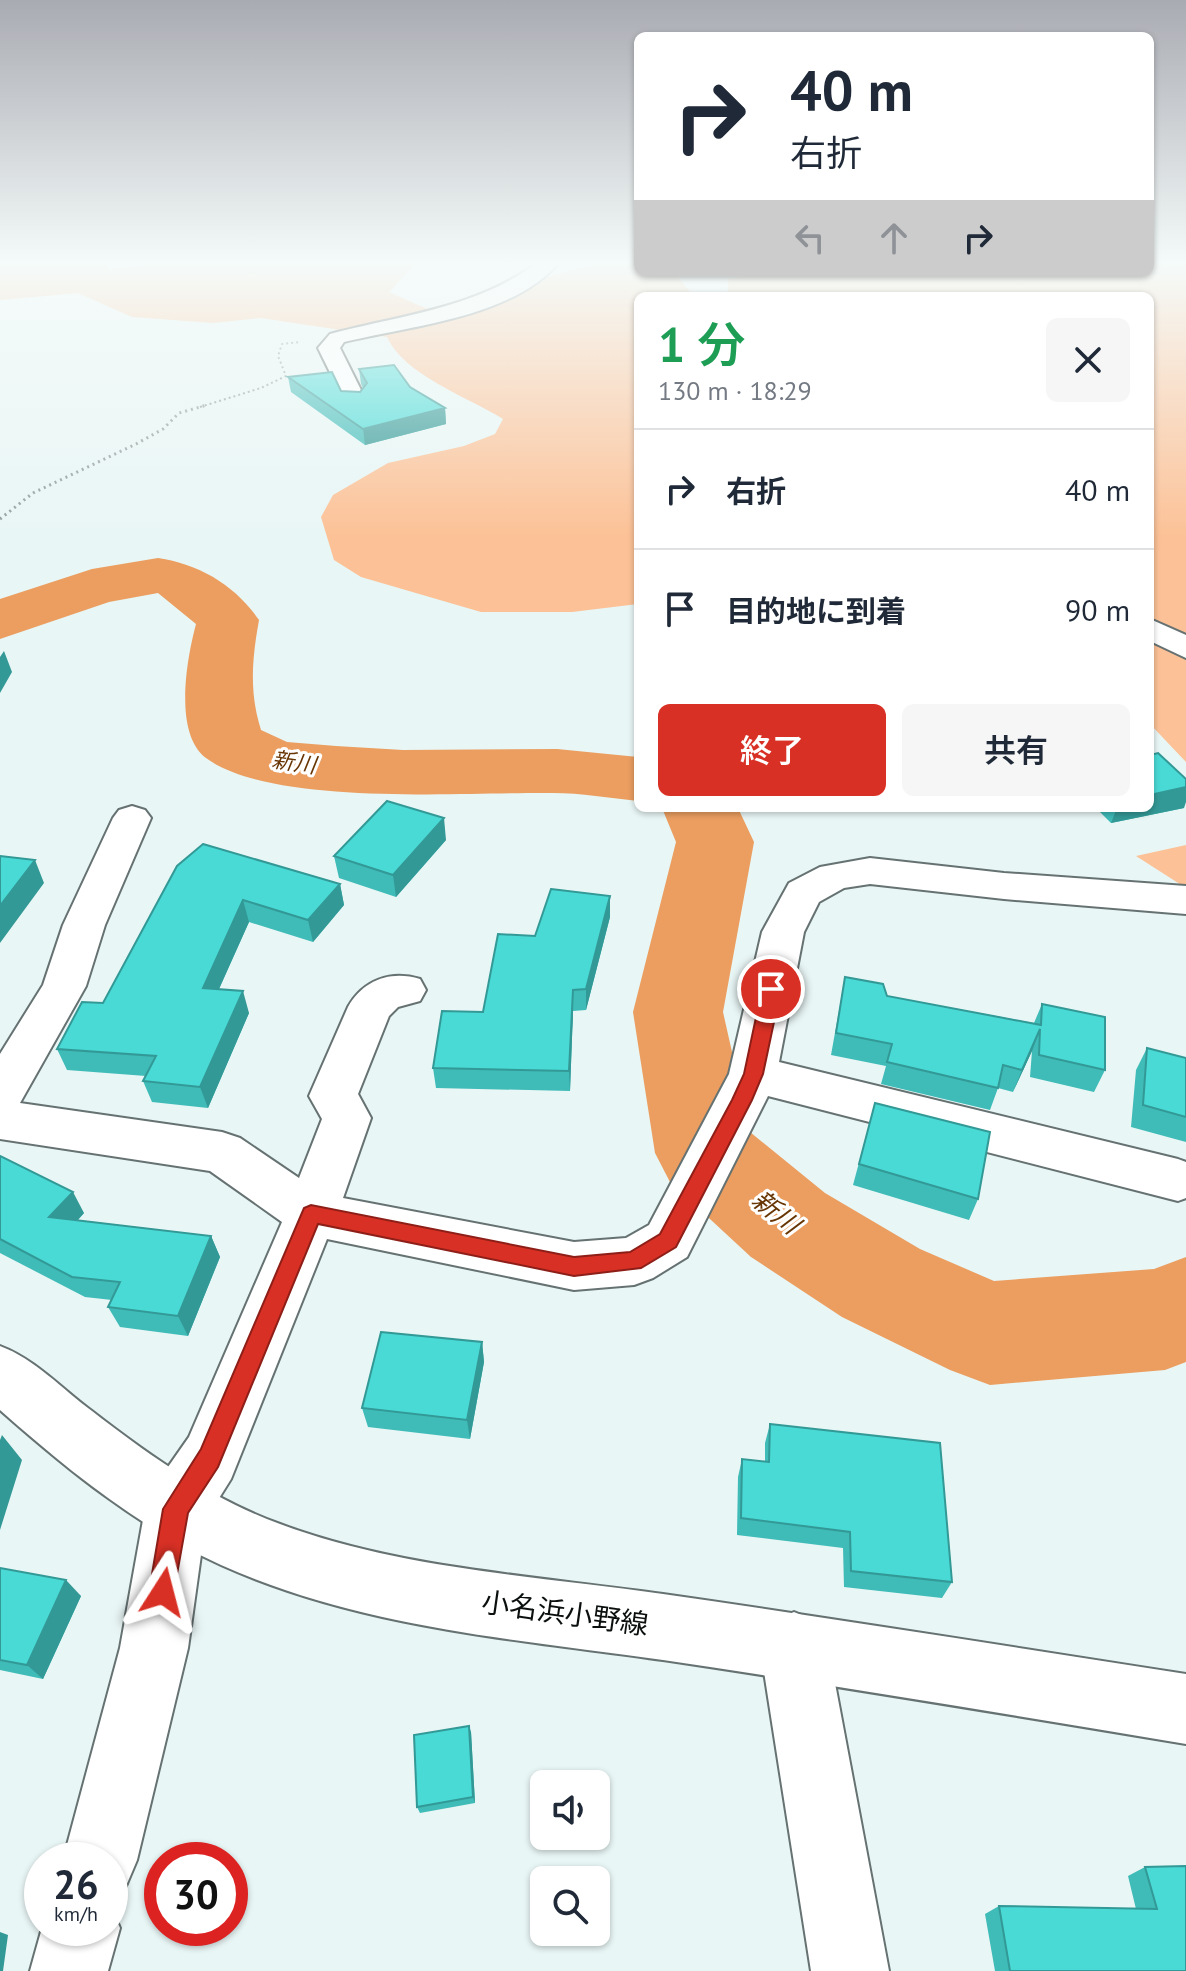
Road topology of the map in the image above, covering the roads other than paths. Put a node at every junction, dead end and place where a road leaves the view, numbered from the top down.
1 (332, 354) edge
2 (354, 400) edge
3 (1154, 630) edge
4 (1186, 648) edge
5 (132, 818) dead end
6 (1186, 900) edge
7 (404, 990) dead end
8 (748, 1087) junction
9 (0, 1095) edge
10 (0, 1120) edge
11 (1178, 1180) dead end
12 (311, 1214) junction
13 (0, 1373) edge
14 (176, 1509) junction
15 (794, 1646) junction
16 (1186, 1709) edge
17 (105, 1842) edge
18 (76, 1946) edge
19 (69, 1971) edge
20 (850, 1971) edge

1 - 2 street
3 - 4 street
5 - 9 street
6 - 8 street
7 - 12 street
8 - 11 street
8 - 12 street
10 - 12 street
12 - 14 street
13 - 14 street, 小名浜小野線
14 - 15 street, 小名浜小野線
14 - 17 street
15 - 16 street, 小名浜小野線
15 - 20 street
18 - 19 street

